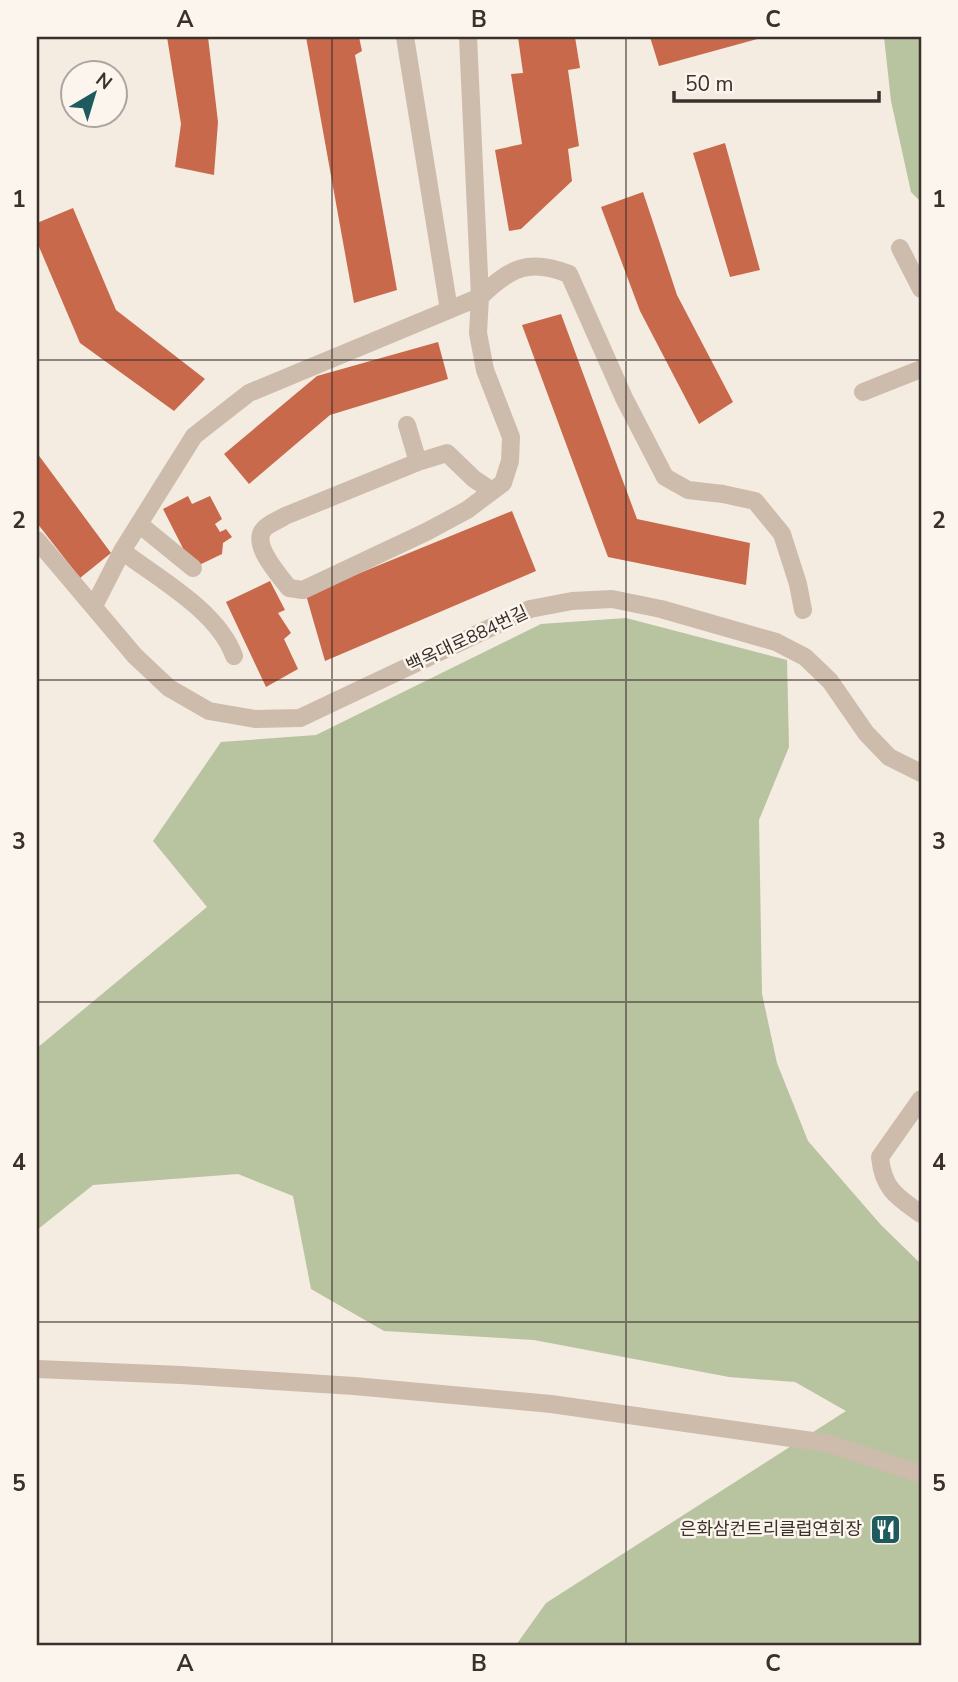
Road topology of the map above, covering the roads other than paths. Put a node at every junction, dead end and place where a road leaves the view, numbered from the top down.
1 (405, 37) edge
2 (468, 37) edge
3 (900, 248) dead end
4 (921, 289) edge
5 (480, 297) junction
6 (449, 310) junction
7 (921, 369) edge
8 (863, 392) dead end
9 (407, 425) dead end
10 (418, 462) junction
11 (492, 491) junction
12 (139, 524) junction
13 (37, 540) edge
14 (122, 551) junction
15 (194, 568) dead end
16 (94, 606) junction
17 (803, 610) dead end
18 (234, 656) dead end
19 (921, 772) edge
20 (921, 1099) edge
21 (921, 1214) edge
22 (37, 1369) edge
23 (921, 1474) edge

1 - 6 street
2 - 5 street
3 - 4 street
5 - 6 street
5 - 11 street
5 - 17 street
6 - 12 street
7 - 8 street
9 - 10 street
10 - 11 street
10 - 11 street
12 - 14 street
12 - 15 street
13 - 16 street, 백옥대로884번길
14 - 16 street
14 - 18 street
16 - 19 street, 백옥대로884번길
20 - 21 street
22 - 23 street

